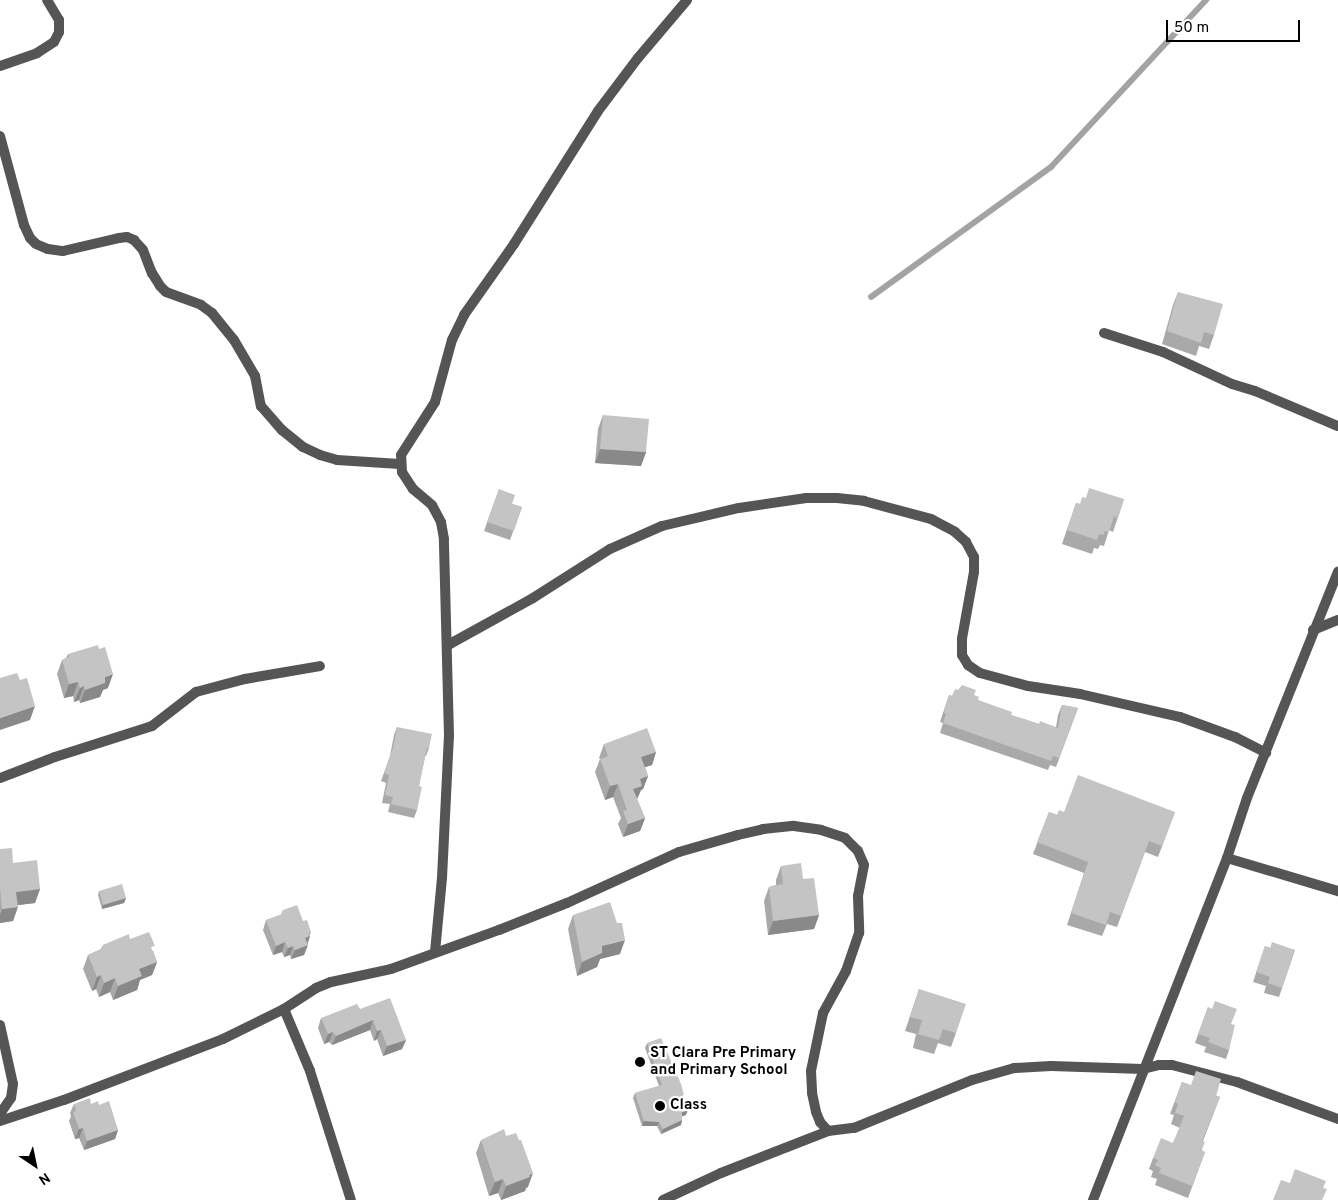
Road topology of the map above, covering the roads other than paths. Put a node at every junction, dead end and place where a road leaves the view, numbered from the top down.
1 (47, 0) edge
2 (687, 0) edge
3 (0, 66) edge
4 (0, 136) edge
5 (1104, 333) dead end
6 (1338, 426) edge
7 (400, 464) junction
8 (1338, 572) edge
9 (1338, 620) edge
10 (1312, 630) junction
11 (448, 645) junction
12 (320, 666) dead end
13 (1266, 753) junction
14 (0, 778) edge
15 (1227, 858) junction
16 (1338, 891) edge
17 (435, 952) junction
18 (284, 1009) junction
19 (0, 1025) edge
20 (1144, 1069) junction
21 (0, 1114) edge
22 (1338, 1119) edge
23 (0, 1121) edge
24 (828, 1131) junction
25 (351, 1200) edge
26 (663, 1200) edge
27 (1093, 1200) edge

1 - 3 street
2 - 7 street
4 - 7 street
5 - 6 street
7 - 11 street
8 - 10 street
9 - 10 street
10 - 13 street
11 - 13 street
11 - 17 street
12 - 14 street
13 - 15 street
15 - 16 street
15 - 20 street
17 - 18 street
17 - 24 street
18 - 23 street
18 - 25 street
19 - 21 street
20 - 22 street
20 - 24 street
20 - 27 street
24 - 26 street

